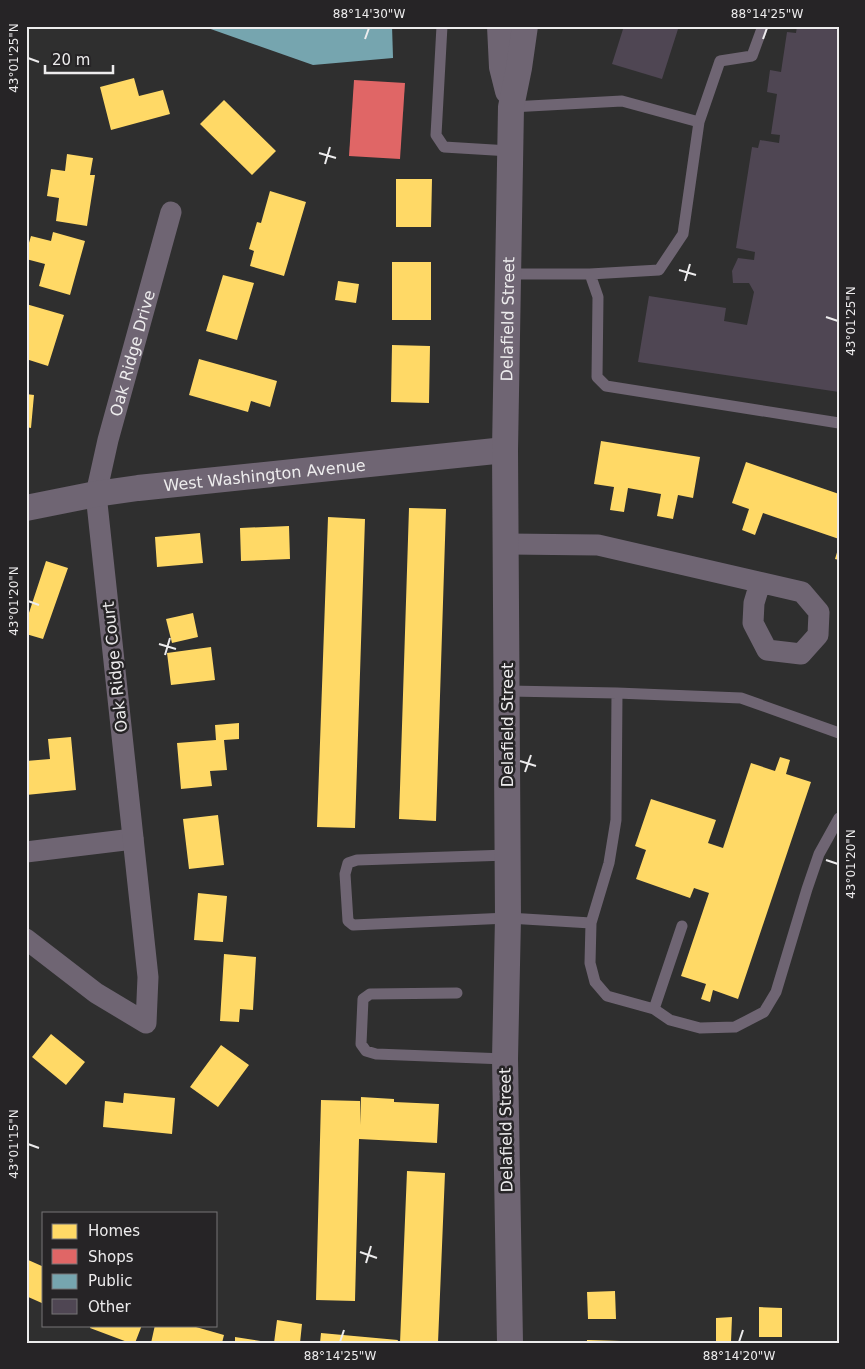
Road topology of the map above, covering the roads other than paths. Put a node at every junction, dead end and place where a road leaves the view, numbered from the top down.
1 (442, 26) edge
2 (500, 26) edge
3 (525, 26) edge
4 (763, 26) edge
5 (511, 107) junction
6 (699, 122) junction
7 (510, 151) junction
8 (171, 212) dead end
9 (508, 274) junction
10 (590, 274) junction
11 (839, 423) edge
12 (505, 450) junction
13 (96, 494) junction
14 (26, 508) edge
15 (506, 544) junction
16 (760, 583) dead end
17 (507, 691) junction
18 (617, 693) junction
19 (839, 733) edge
20 (839, 818) edge
21 (132, 839) junction
22 (26, 852) edge
23 (508, 855) junction
24 (508, 918) junction
25 (591, 923) junction
26 (682, 926) dead end
27 (26, 939) edge
28 (457, 993) dead end
29 (654, 1008) junction
30 (505, 1059) junction
31 (510, 1343) edge

1 - 7 lane
2 - 5 street, Delafield Street
3 - 5 street, Delafield Street
4 - 6 lane
5 - 6 lane
5 - 7 street, Delafield Street
6 - 10 lane
7 - 9 street, Delafield Street
8 - 13 street, Oak Ridge Drive
9 - 10 lane
9 - 12 street, Delafield Street
10 - 11 lane
12 - 13 street, West Washington Avenue
12 - 15 street, Delafield Street
13 - 14 street, West Washington Avenue
13 - 21 street, Oak Ridge Court
15 - 16 street
15 - 17 street, Delafield Street
17 - 18 lane
17 - 23 street, Delafield Street
18 - 19 lane
18 - 25 lane
20 - 29 lane
21 - 22 street
21 - 27 street, Oak Ridge Court
23 - 24 street, Delafield Street
23 - 24 lane
24 - 25 lane
24 - 30 street, Delafield Street
25 - 29 lane
26 - 29 lane
28 - 30 lane
30 - 31 street, Delafield Street

